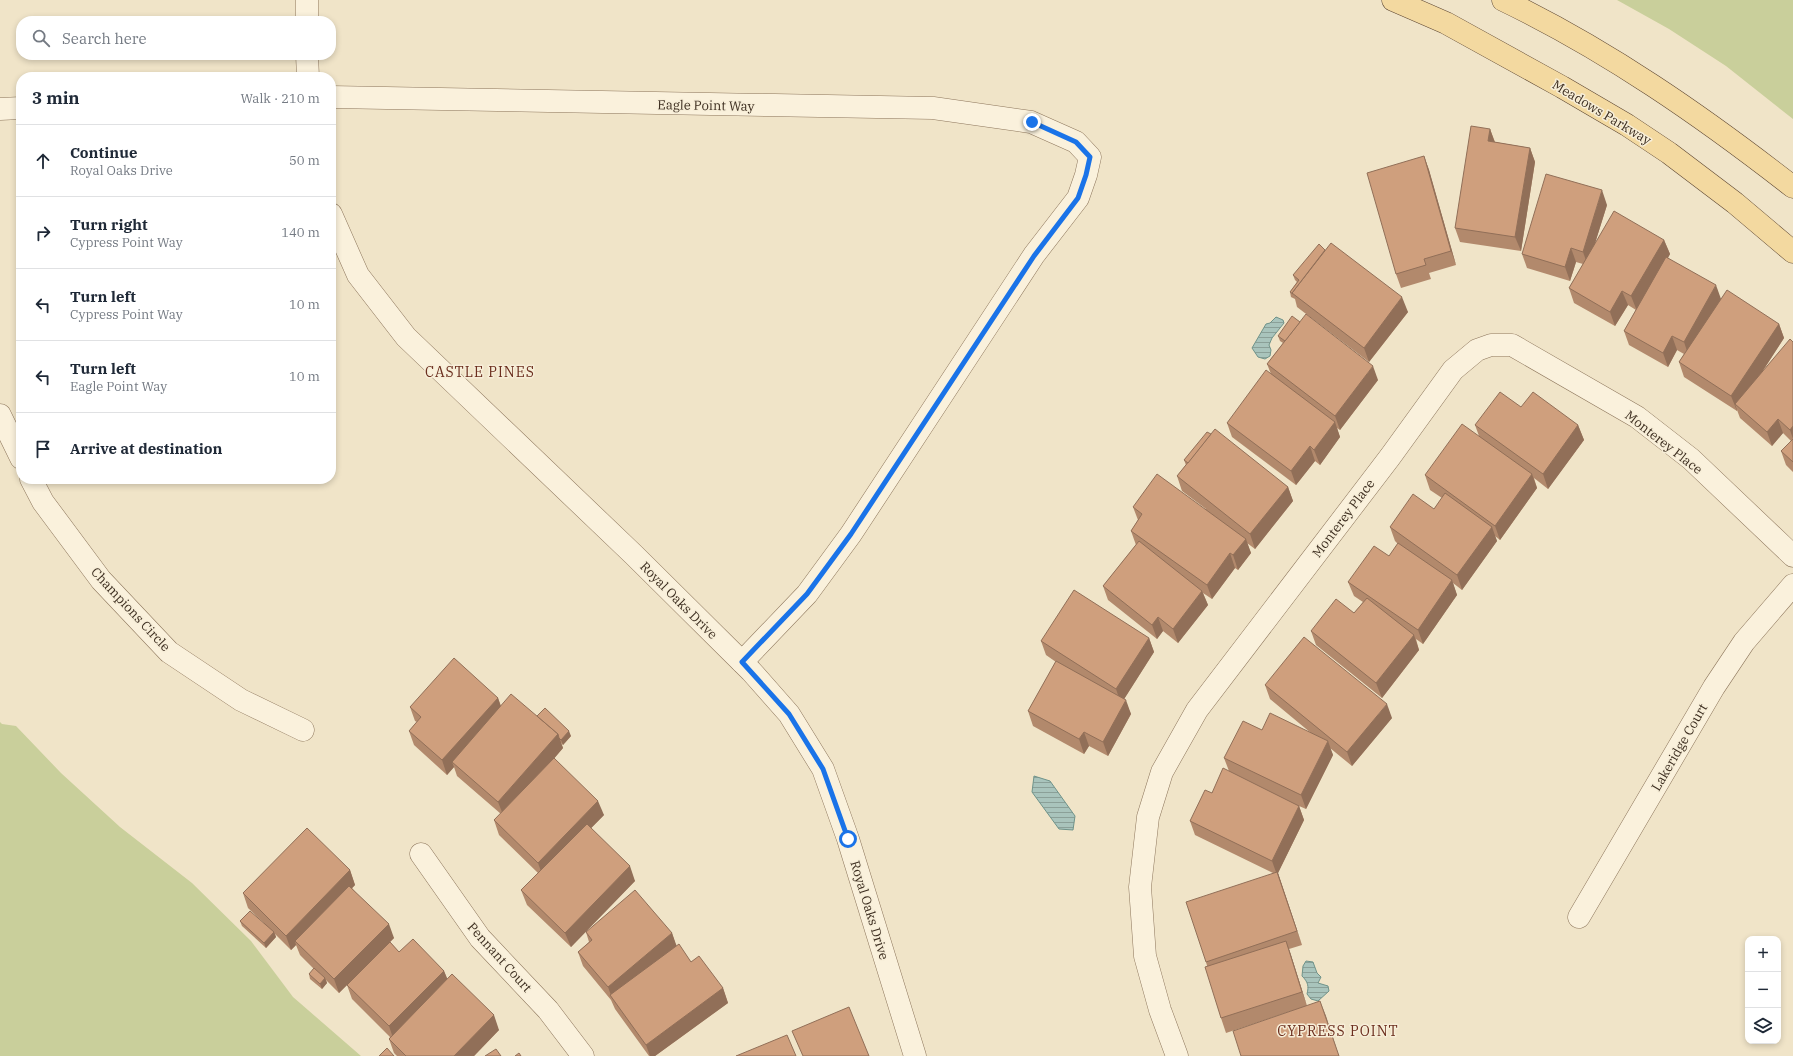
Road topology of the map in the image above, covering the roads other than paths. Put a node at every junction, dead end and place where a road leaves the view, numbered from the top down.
1 (306, 0) edge
2 (1393, 0) edge
3 (1503, 0) edge
4 (307, 16) edge
5 (307, 60) edge
6 (308, 72) edge
7 (336, 97) edge
8 (16, 108) edge
9 (0, 109) edge
10 (1793, 187) edge
11 (336, 225) edge
12 (1793, 252) edge
13 (0, 415) edge
14 (16, 448) edge
15 (34, 484) edge
16 (1793, 556) edge
17 (1793, 585) edge
18 (742, 662) junction
19 (303, 730) dead end
20 (420, 854) dead end
21 (1579, 917) dead end
22 (583, 1056) edge
23 (915, 1056) edge
24 (1177, 1056) edge

1 - 4 street
2 - 12 main road, Meadows Parkway
3 - 10 main road
5 - 6 street
7 - 18 street, Eagle Point Way
8 - 9 street
11 - 18 street, Royal Oaks Drive
13 - 14 street
15 - 19 street, Champions Circle
16 - 24 street, Monterey Place
17 - 21 street, Lakeridge Court
18 - 23 street, Royal Oaks Drive
20 - 22 street, Pennant Court

